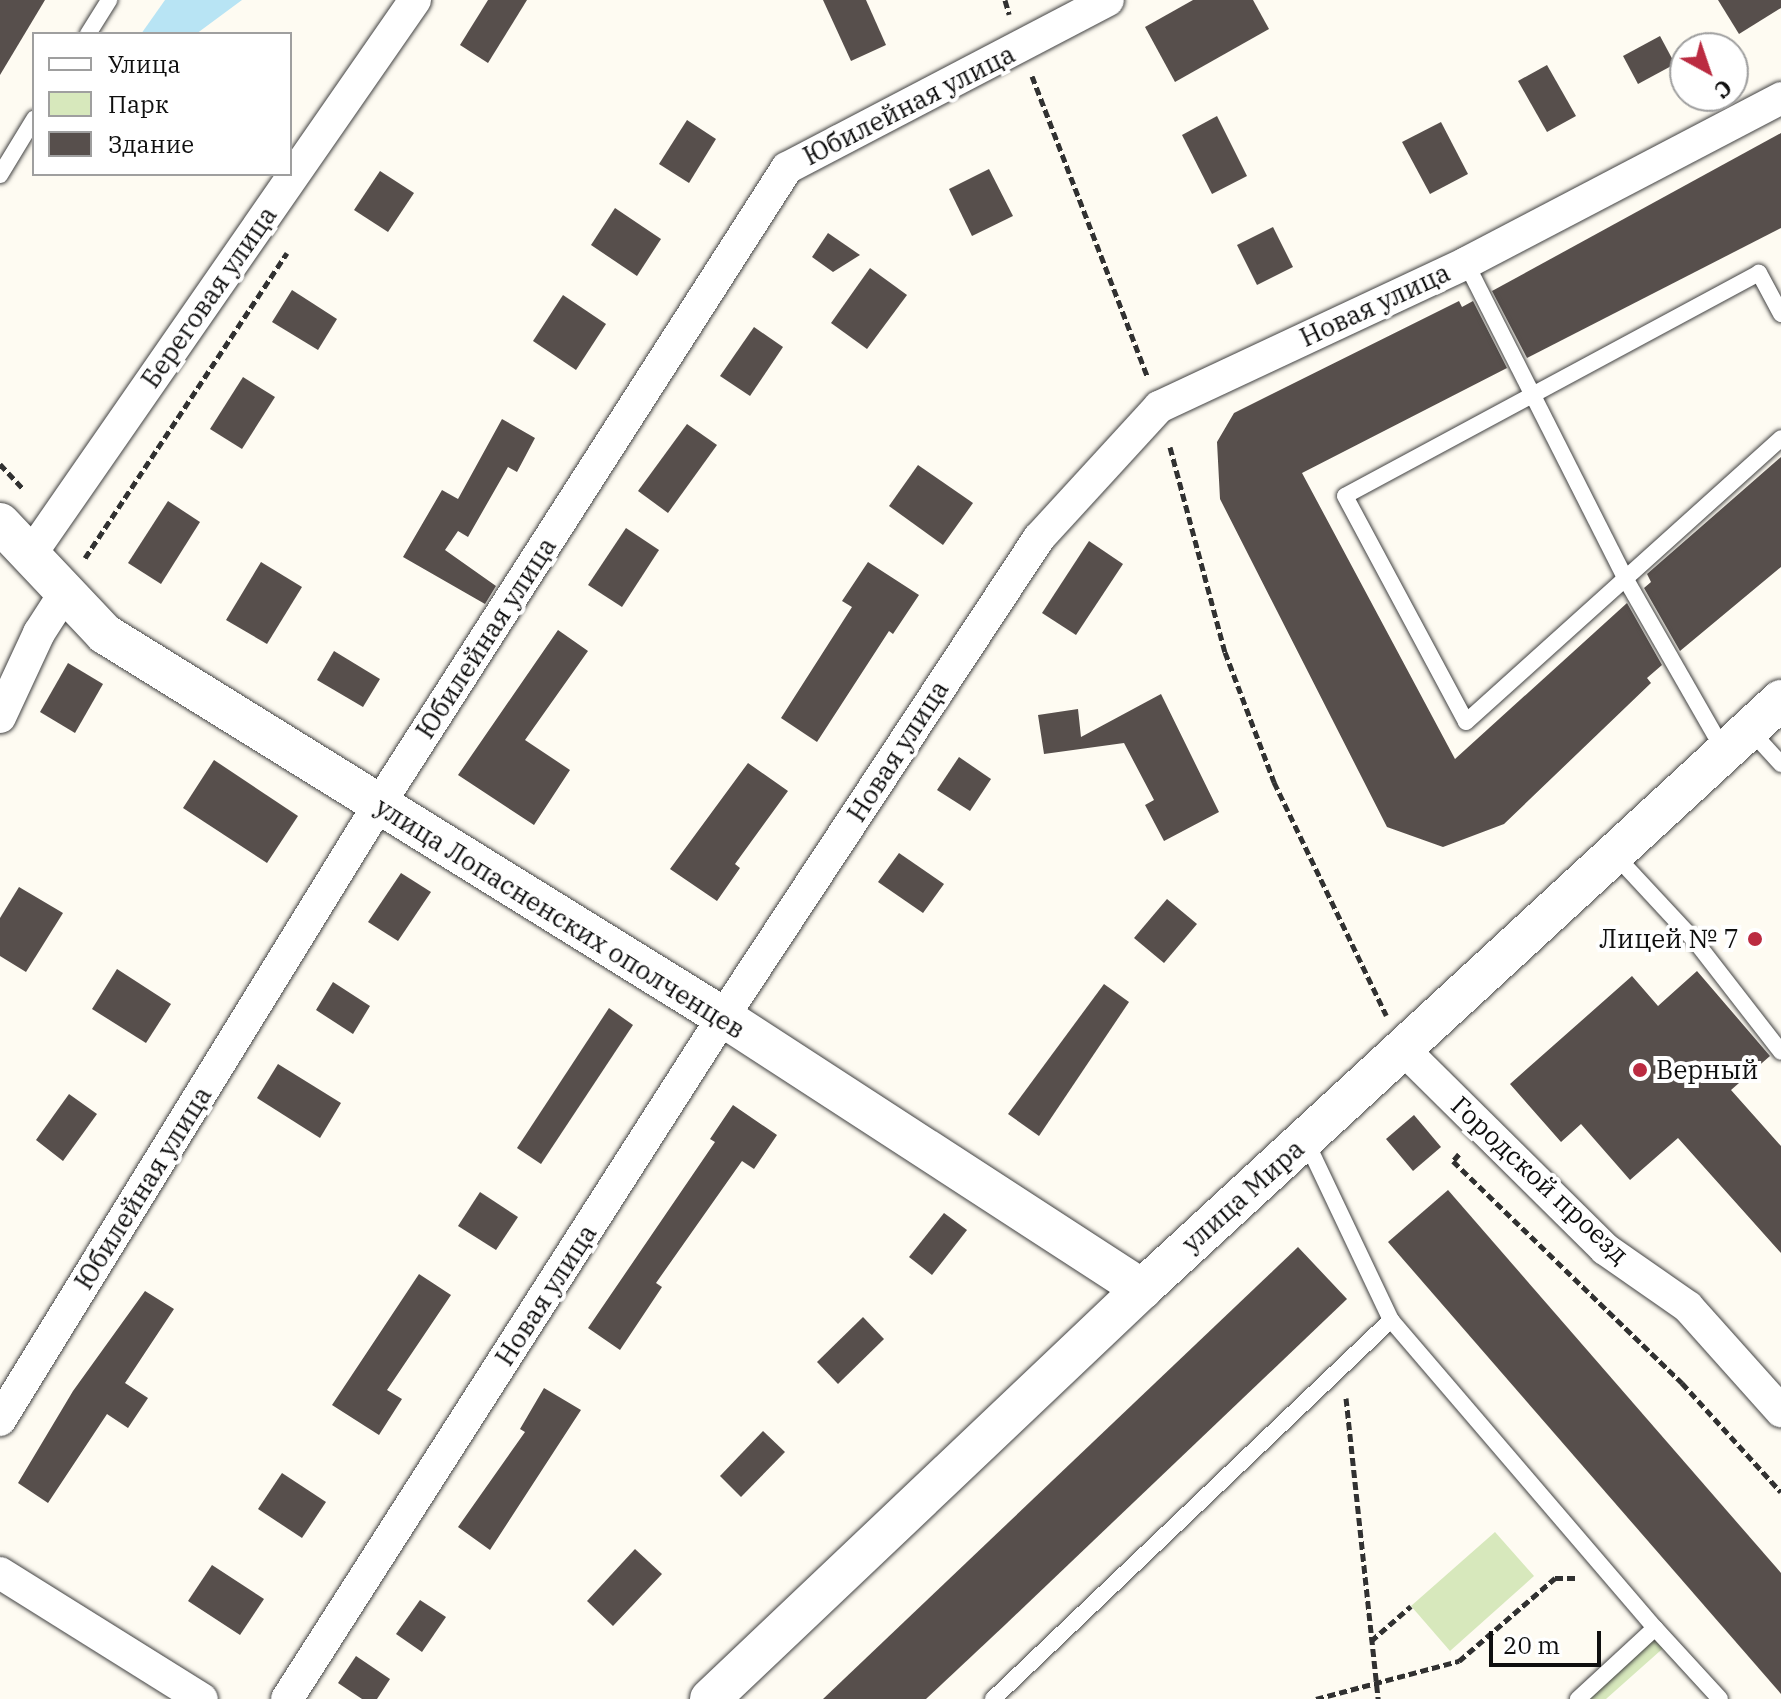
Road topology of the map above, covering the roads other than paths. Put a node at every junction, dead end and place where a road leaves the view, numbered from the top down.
1 (109, 0) edge
2 (415, 0) edge
3 (1108, 0) edge
4 (89, 32) edge
5 (1781, 98) edge
6 (32, 122) edge
7 (0, 175) edge
8 (1466, 263) junction
9 (1781, 314) edge
10 (1534, 397) junction
11 (1781, 438) edge
12 (0, 523) edge
13 (31, 554) junction
14 (1625, 578) junction
15 (64, 594) junction
16 (1781, 700) edge
17 (0, 717) edge
18 (1736, 740) junction
19 (1781, 764) edge
20 (378, 806) junction
21 (1611, 851) junction
22 (723, 1017) junction
23 (1402, 1048) junction
24 (1781, 1052) edge
25 (1305, 1139) junction
26 (1142, 1289) junction
27 (1391, 1320) junction
28 (1781, 1411) edge
29 (0, 1420) edge
30 (0, 1573) edge
31 (1655, 1628) junction
32 (727, 1693) edge
33 (202, 1699) edge
34 (287, 1699) edge
35 (993, 1699) edge
36 (1578, 1699) edge
37 (1720, 1699) edge

1 - 4 lane
2 - 13 street, Береговая улица
3 - 20 street, Юбилейная улица
5 - 8 street, Новая улица
6 - 7 lane
8 - 10 lane
8 - 22 street, Новая улица
9 - 10 lane
10 - 14 lane
10 - 14 lane
11 - 14 lane
12 - 13 street, улица Лопасненских ополченцев
13 - 15 street, улица Лопасненских ополченцев
14 - 18 lane
15 - 17 street
15 - 20 street, улица Лопасненских ополченцев
16 - 18 street, улица Мира
18 - 19 lane
18 - 21 street, улица Мира
20 - 22 street, улица Лопасненских ополченцев
20 - 29 street, Юбилейная улица
21 - 23 street, улица Мира
21 - 24 lane
22 - 26 street, улица Лопасненских ополченцев
22 - 34 street, Новая улица
23 - 25 street, улица Мира
23 - 28 street, Городской проезд
25 - 26 street, улица Мира
25 - 27 lane
26 - 32 street, улица Мира
27 - 31 lane
27 - 35 lane
30 - 33 street
31 - 36 lane
31 - 37 lane

